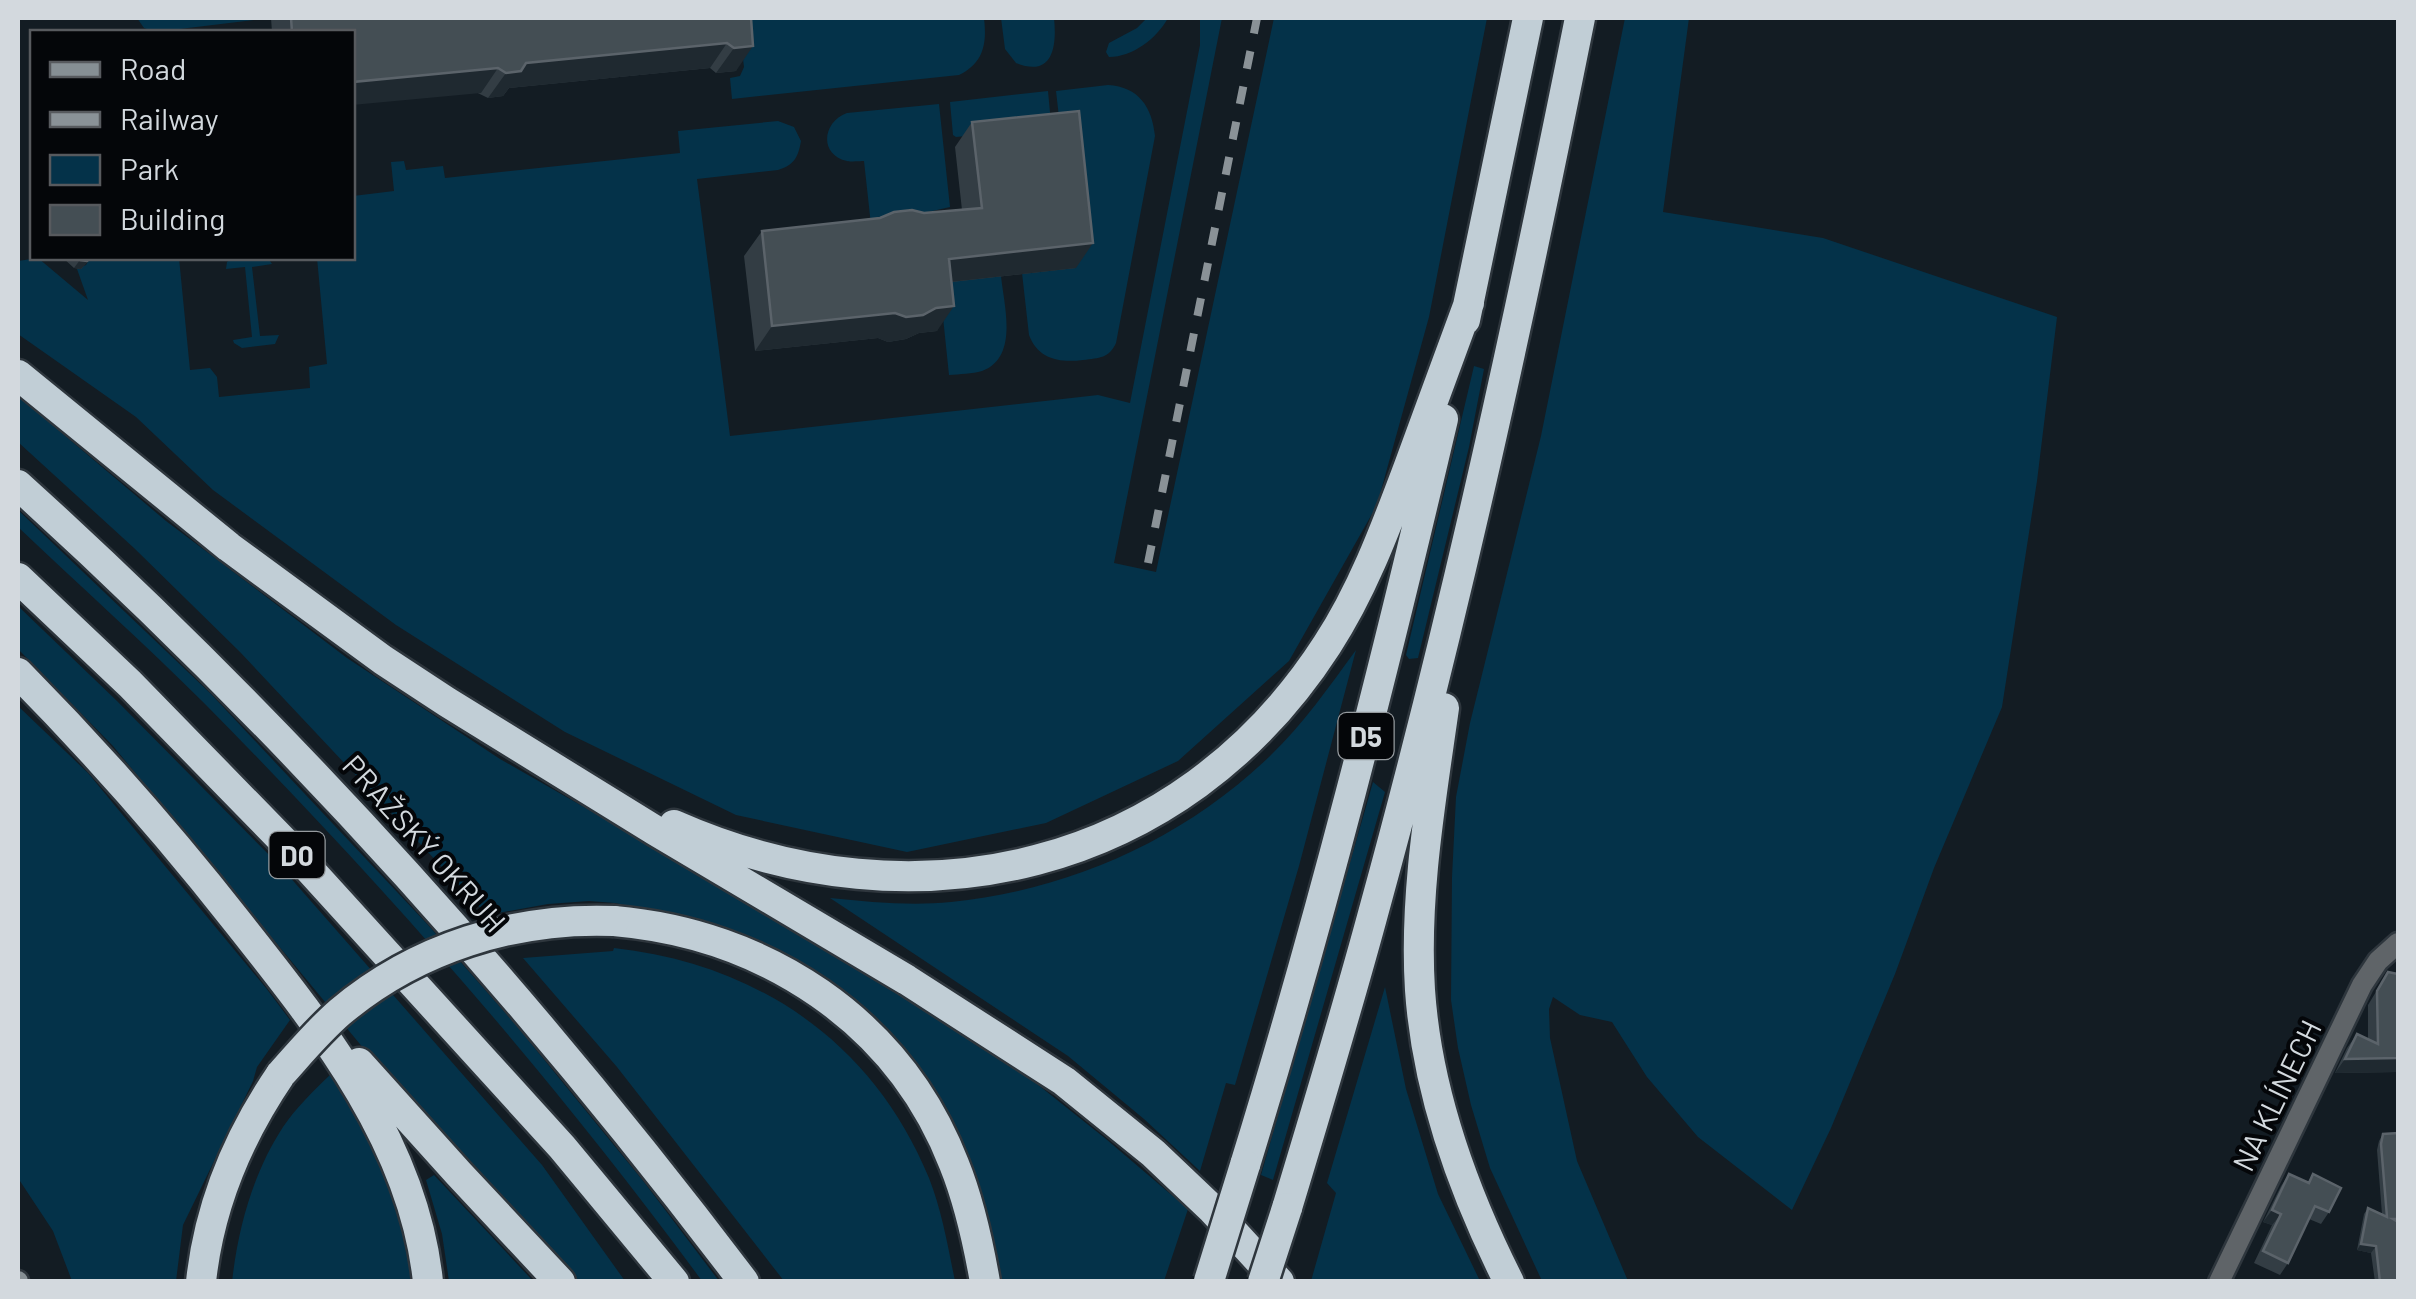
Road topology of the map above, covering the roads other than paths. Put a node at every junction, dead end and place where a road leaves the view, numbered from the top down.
1 (1528, 18) edge
2 (1580, 18) edge
3 (1469, 303) junction
4 (18, 375) edge
5 (18, 485) edge
6 (1468, 536) junction
7 (18, 578) edge
8 (18, 673) edge
9 (531, 752) junction
10 (2398, 943) edge
11 (283, 979) junction
12 (1209, 1281) edge
13 (200, 1282) edge
14 (428, 1282) edge
15 (560, 1282) edge
16 (674, 1282) edge
17 (744, 1282) edge
18 (984, 1282) edge
19 (1262, 1282) edge
20 (1279, 1282) edge
21 (1510, 1282) edge
22 (2219, 1282) edge

1 - 3 highway, D5
2 - 6 highway, D5
3 - 9 highway
3 - 12 highway, D5, bridge
4 - 9 highway
5 - 17 highway, PRAŽSKÝ OKRUH / D0
6 - 19 highway, D5, bridge
6 - 21 highway
7 - 16 highway, D0
8 - 11 highway
9 - 20 highway
10 - 22 street, NA KLÍNECH
11 - 14 highway
11 - 15 highway
13 - 18 highway, bridge

